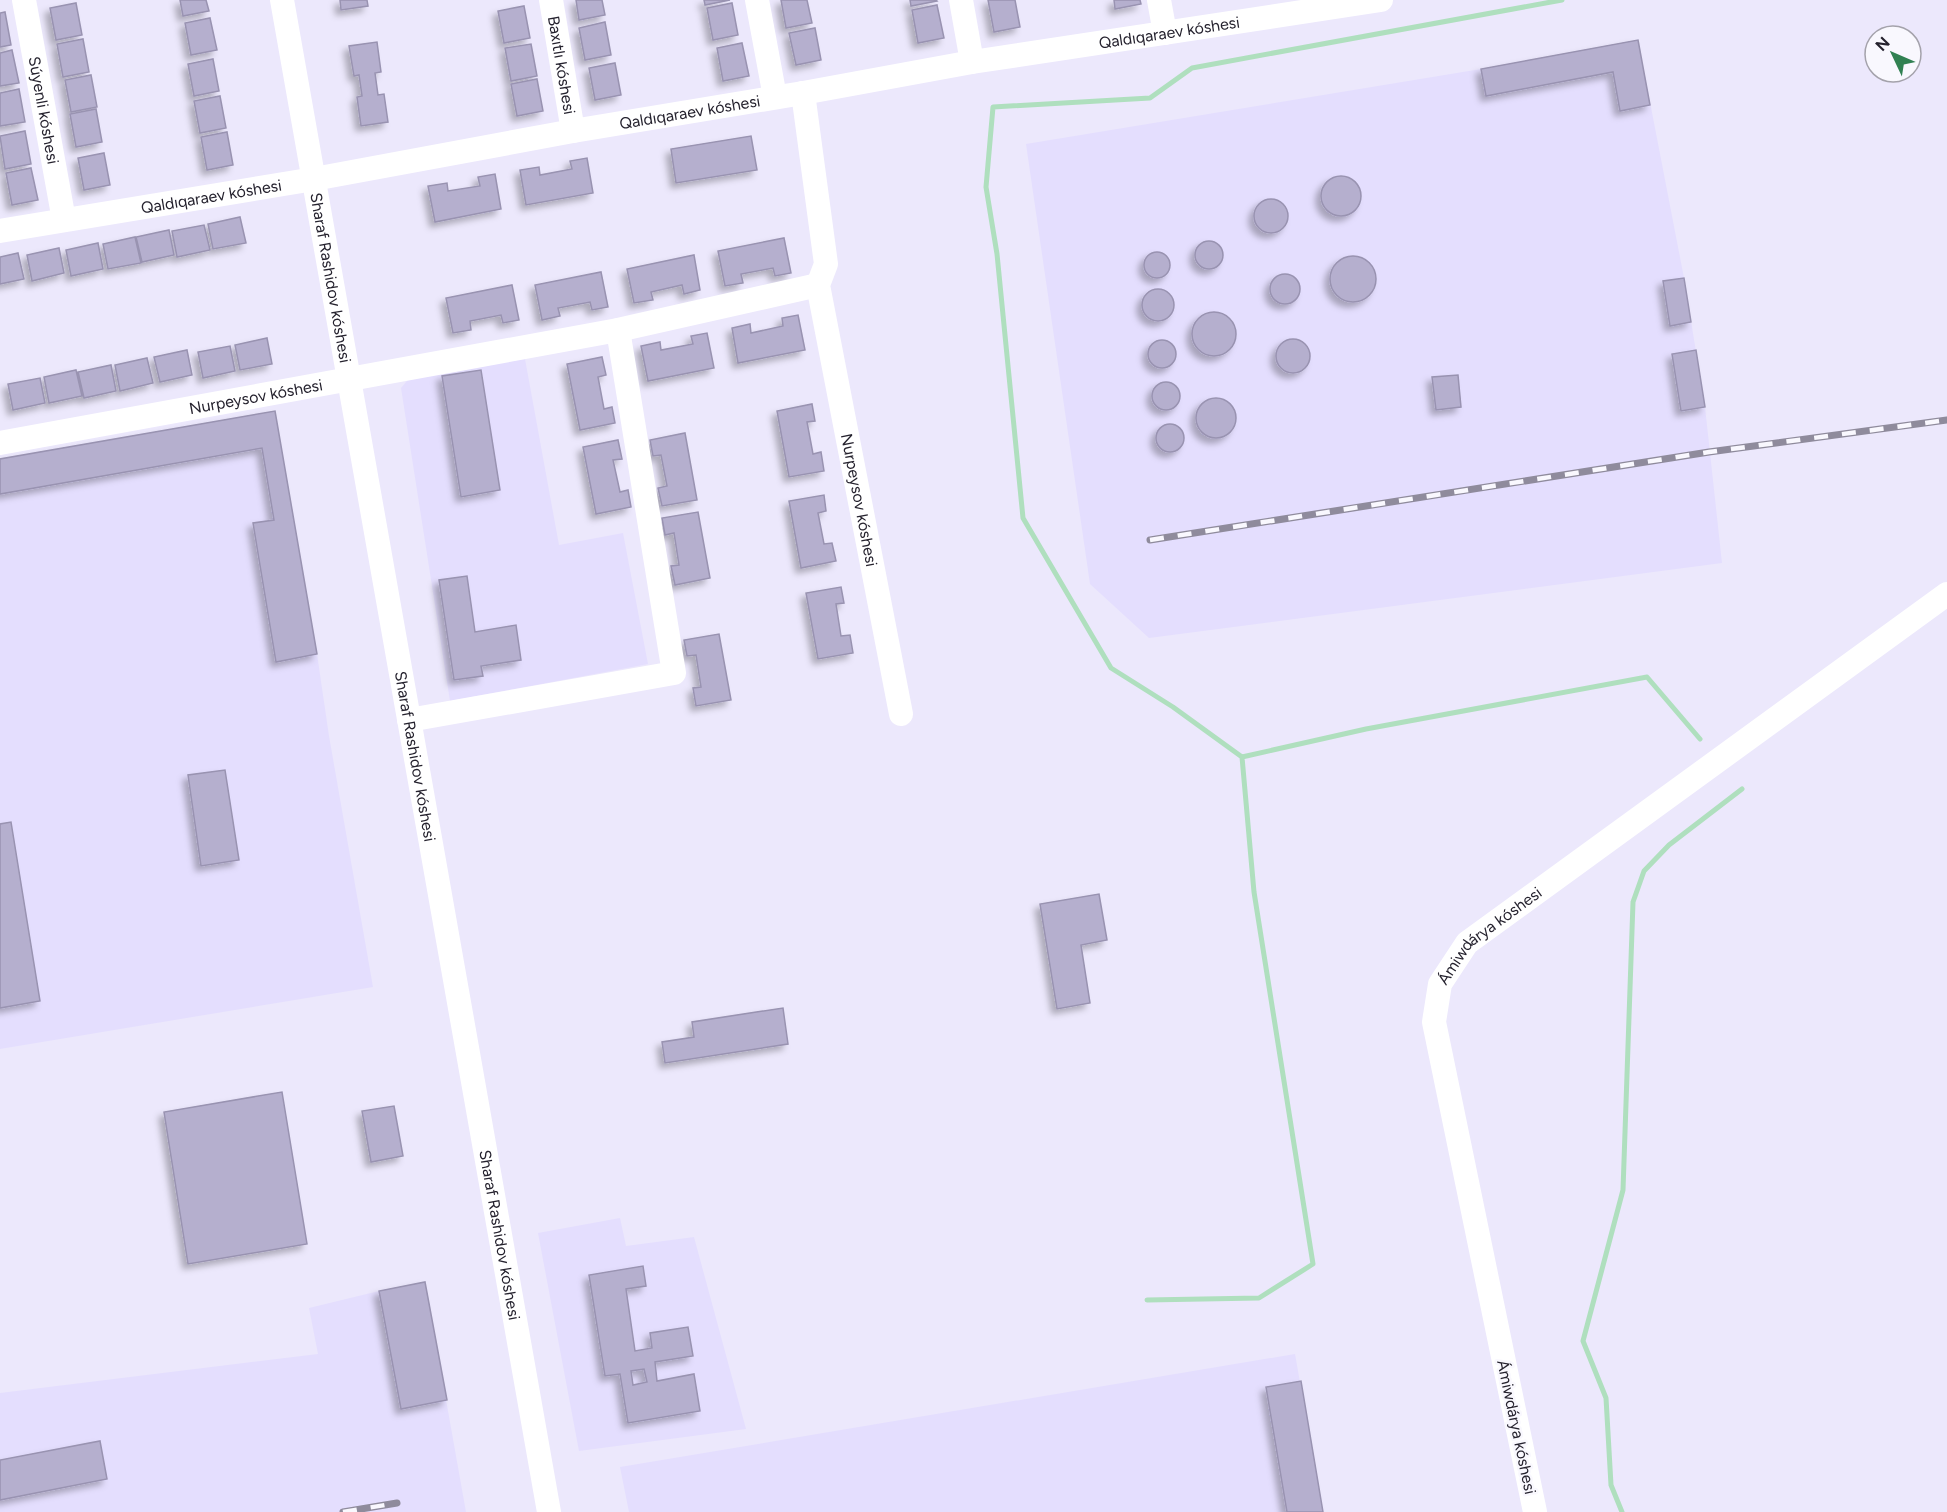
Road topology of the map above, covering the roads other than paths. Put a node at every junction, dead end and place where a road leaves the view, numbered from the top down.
1 (24, 0) edge
2 (282, 0) edge
3 (551, 0) edge
4 (758, 0) edge
5 (961, 0) edge
6 (1159, 0) edge
7 (1381, 0) edge
8 (1165, 33) junction
9 (972, 62) junction
10 (802, 93) junction
11 (775, 98) junction
12 (573, 131) junction
13 (314, 179) junction
14 (64, 220) junction
15 (0, 231) edge
16 (818, 285) junction
17 (618, 330) junction
18 (349, 379) junction
19 (0, 443) edge
20 (1947, 594) edge
21 (901, 714) dead end
22 (409, 720) junction
23 (549, 1512) edge
24 (1535, 1512) edge

1 - 14 street, Súyenli kóshesi
2 - 13 street, Sharaf Rashidov kóshesi
3 - 12 street, Baxıtlı kóshesi
4 - 11 street
5 - 9 street
6 - 8 street
7 - 8 street, Qaldıqaraev kóshesi
8 - 9 street, Qaldıqaraev kóshesi
9 - 10 street, Qaldıqaraev kóshesi
10 - 11 street, Qaldıqaraev kóshesi
10 - 16 street, Nurpeysov kóshesi
11 - 12 street, Qaldıqaraev kóshesi
12 - 13 street, Qaldıqaraev kóshesi
13 - 14 street, Qaldıqaraev kóshesi
13 - 18 street, Sharaf Rashidov kóshesi
14 - 15 street, Qaldıqaraev kóshesi
16 - 17 street, Nurpeysov kóshesi
16 - 21 street, Nurpeysov kóshesi
17 - 18 street, Nurpeysov kóshesi
17 - 22 street
18 - 19 street, Nurpeysov kóshesi
18 - 22 street, Sharaf Rashidov kóshesi
20 - 24 street, Ámiwdárya kóshesi
22 - 23 street, Sharaf Rashidov kóshesi

